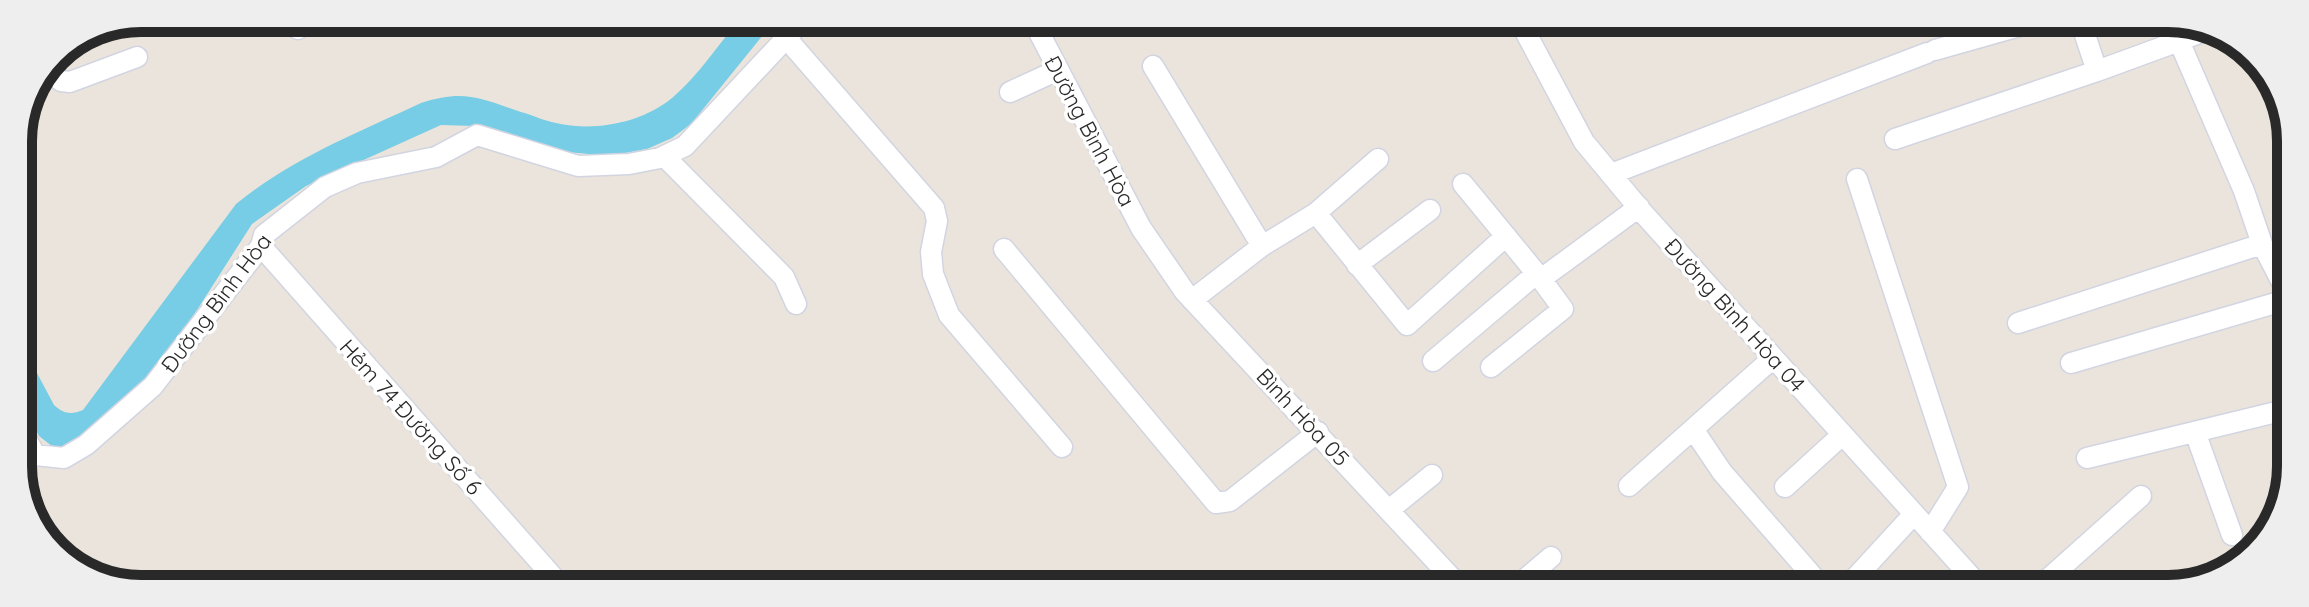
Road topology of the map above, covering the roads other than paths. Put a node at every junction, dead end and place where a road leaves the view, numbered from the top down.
1 (793, 32) edge
2 (1039, 32) edge
3 (1525, 32) edge
4 (2000, 32) edge
5 (2084, 32) edge
6 (2175, 33) edge
7 (2194, 35) edge
8 (787, 39) junction
9 (2179, 41) junction
10 (137, 57) dead end
11 (1153, 66) dead end
12 (1058, 70) junction
13 (2097, 71) junction
14 (54, 75) edge
15 (1010, 92) dead end
16 (1895, 139) dead end
17 (664, 156) junction
18 (1378, 159) dead end
19 (1611, 174) junction
20 (1857, 179) dead end
21 (1463, 184) dead end
22 (1639, 207) junction
23 (1430, 210) dead end
24 (1316, 213) junction
25 (1506, 236) junction
26 (1150, 241) joint
27 (2262, 244) junction
28 (261, 246) junction
29 (1262, 246) junction
30 (1004, 249) dead end
31 (1357, 265) junction
32 (2277, 274) edge
33 (1539, 276) junction
34 (1192, 300) junction
35 (2277, 302) edge
36 (796, 304) dead end
37 (2018, 323) dead end
38 (1773, 358) junction
39 (1433, 361) dead end
40 (2071, 363) dead end
41 (1491, 367) dead end
42 (2277, 412) edge
43 (1693, 429) junction
44 (1318, 432) junction
45 (2195, 432) junction
46 (1842, 435) junction
47 (1062, 447) dead end
48 (32, 449) edge
49 (2087, 458) dead end
50 (1432, 475) dead end
51 (1629, 486) dead end
52 (1785, 487) dead end
53 (2141, 496) dead end
54 (1389, 510) junction
55 (1914, 514) junction
56 (1930, 532) junction
57 (2232, 535) dead end
58 (1551, 557) dead end
59 (551, 575) edge
60 (1449, 575) edge
61 (1530, 575) edge
62 (1812, 575) edge
63 (1858, 575) edge
64 (1969, 575) edge
65 (2053, 575) edge

1 - 8 street, Đường Bình Hòa
2 - 12 street, Đường Bình Hòa
3 - 19 street, Đường Bình Hòa 04
4 - 19 street
5 - 13 street
6 - 9 street
7 - 9 street
8 - 17 street, Đường Bình Hòa
8 - 47 street
9 - 13 street
9 - 27 street
10 - 14 street
11 - 29 street
12 - 15 street
12 - 26 street, Đường Bình Hòa
13 - 16 street
17 - 28 street, Đường Bình Hòa
17 - 36 street
18 - 24 street
19 - 22 street, Đường Bình Hòa 04
20 - 56 street
21 - 25 street
22 - 33 street
22 - 38 street, Đường Bình Hòa 04
23 - 31 street
24 - 29 street
24 - 31 street
25 - 31 street
25 - 33 street
26 - 34 street, Bình Hòa 05
27 - 32 street
27 - 37 street
28 - 48 street, Đường Bình Hòa
28 - 59 street, Hẻm 74 Đường Số 6
29 - 34 street
30 - 44 street
33 - 39 street
33 - 41 street
34 - 44 street, Bình Hòa 05
35 - 40 street
38 - 43 street
38 - 46 street, Đường Bình Hòa 04
42 - 45 street
43 - 51 street
43 - 62 street
44 - 54 street, Bình Hòa 05
45 - 49 street
45 - 57 street
46 - 52 street
46 - 55 street, Đường Bình Hòa 04
50 - 54 street
53 - 65 street
54 - 60 street, Bình Hòa 05
55 - 56 street, Đường Bình Hòa 04
55 - 63 street
56 - 64 street, Đường Bình Hòa 04
58 - 61 street

